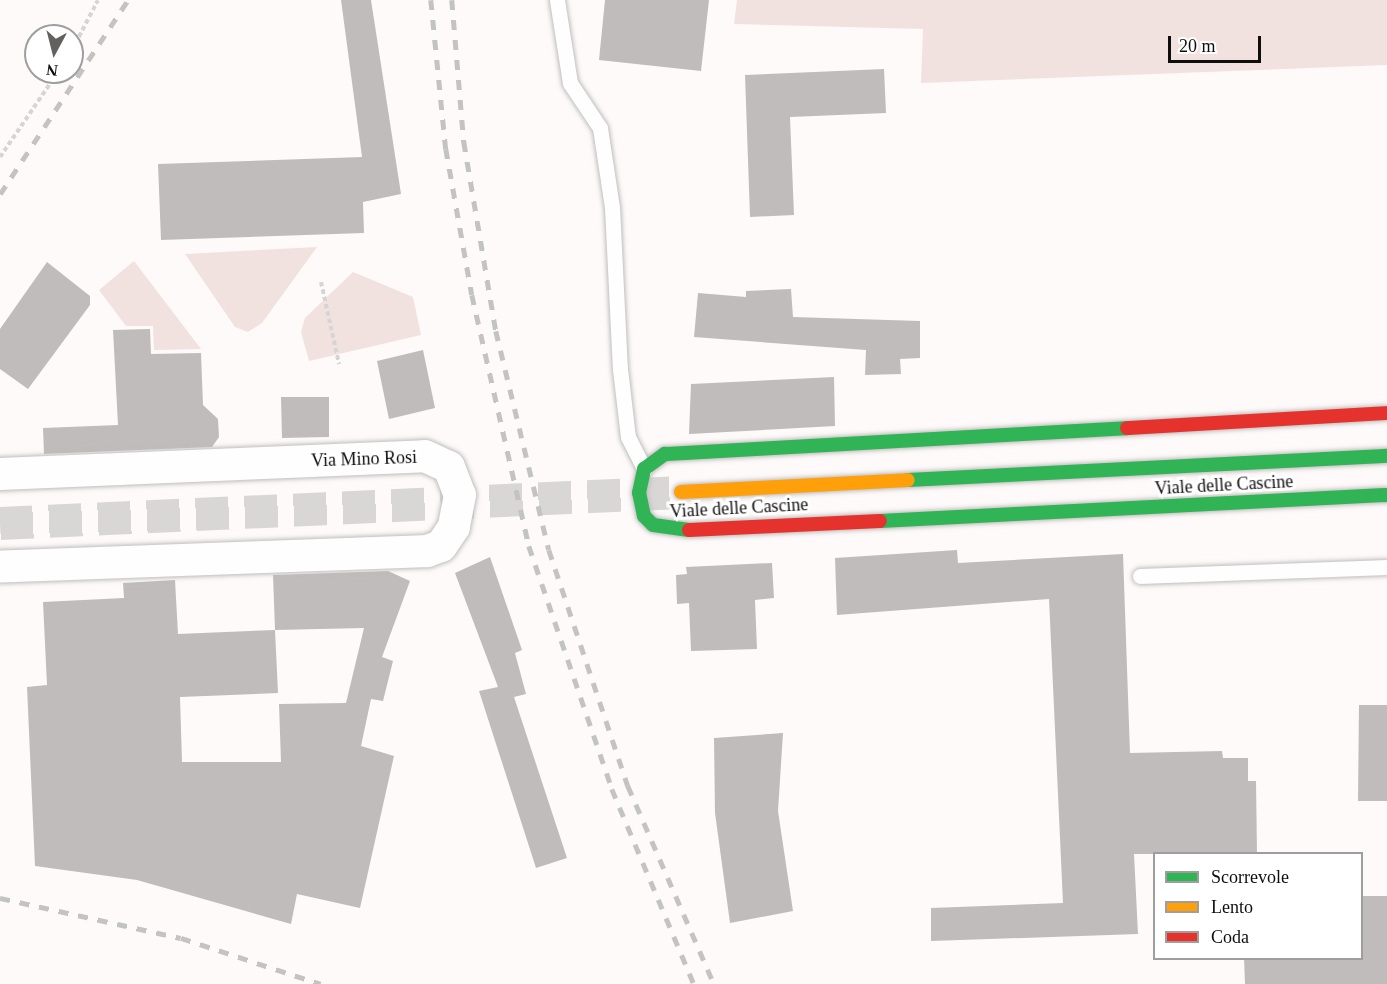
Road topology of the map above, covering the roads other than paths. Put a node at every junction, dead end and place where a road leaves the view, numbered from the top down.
1 (557, 0) edge
2 (1387, 413) edge
3 (1387, 456) edge
4 (644, 468) junction
5 (0, 474) edge
6 (681, 492) tunnel mouth
7 (1387, 495) edge
8 (0, 567) edge
9 (1387, 567) edge
10 (1140, 576) dead end

1 - 4 lane
2 - 4 street
3 - 6 street, Viale delle Cascine
4 - 7 street, Viale delle Cascine
5 - 8 street, Via Mino Rosi
9 - 10 lane

